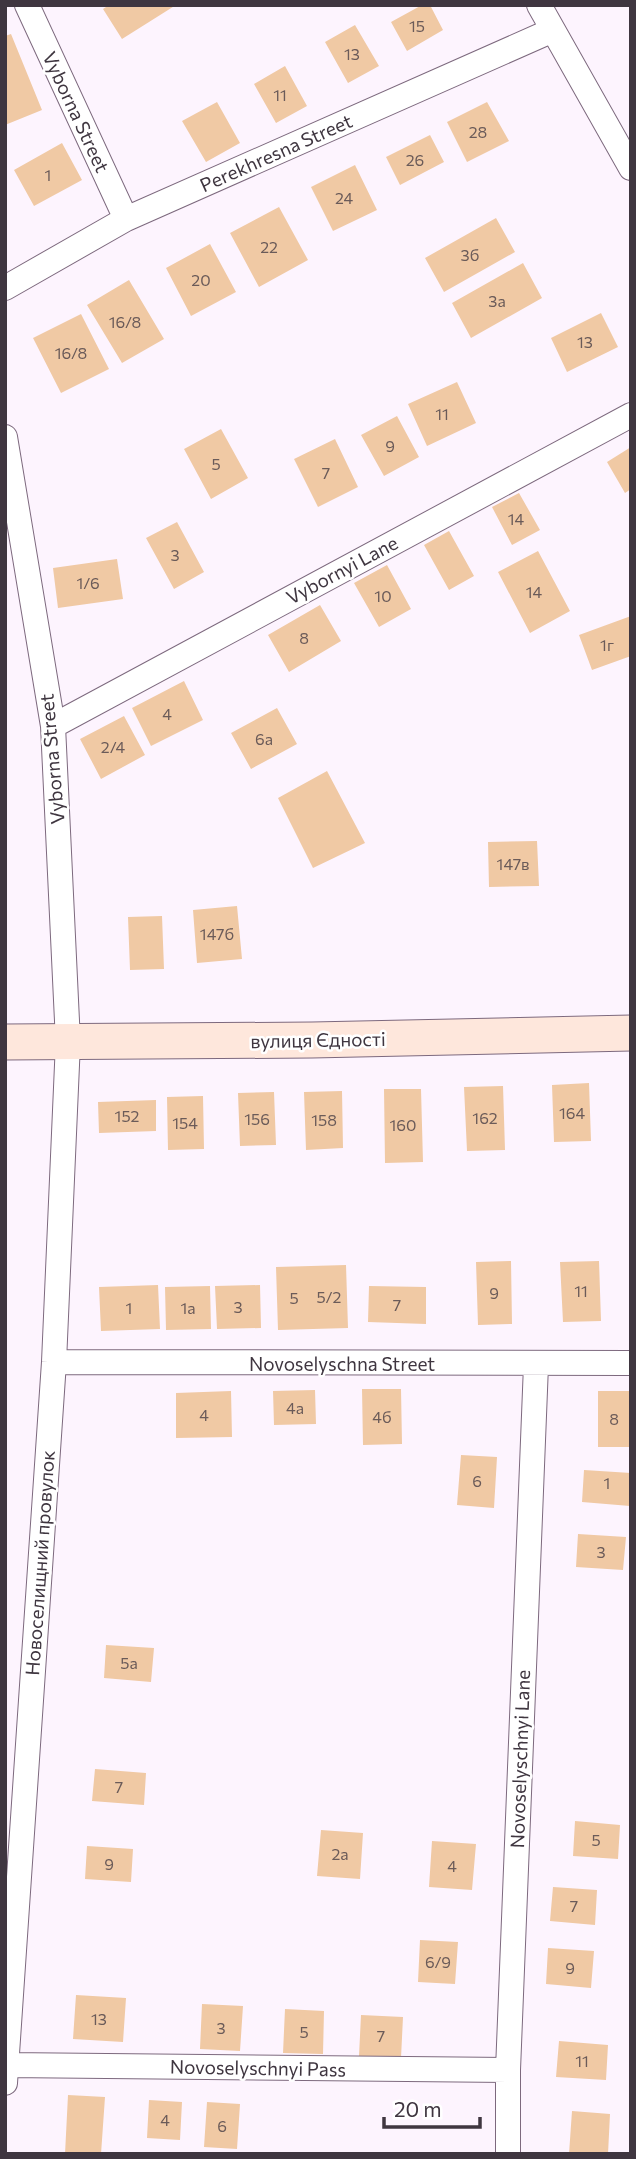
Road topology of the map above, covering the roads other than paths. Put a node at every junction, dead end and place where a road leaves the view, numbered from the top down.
1 (27, 5) edge
2 (539, 5) edge
3 (553, 30) junction
4 (631, 168) edge
5 (126, 219) junction
6 (5, 288) edge
7 (631, 415) edge
8 (5, 437) edge
9 (53, 726) junction
10 (631, 1033) edge
11 (5, 1042) edge
12 (68, 1042) junction
13 (54, 1362) junction
14 (631, 1363) edge
15 (536, 1365) junction
16 (12, 1854) edge
17 (508, 2070) junction
18 (6, 2074) edge
19 (508, 2154) edge

1 - 5 street, Vyborna Street
2 - 3 street
3 - 4 street
3 - 5 street, Perekhresna Street
5 - 6 street, Perekhresna Street
7 - 9 street, Vybornyi Lane
8 - 9 street, Vyborna Street
9 - 12 street, Vyborna Street
10 - 12 main road, вулиця Єдності
11 - 12 main road, вулиця Єдності
12 - 13 street, Новоселищний провулок
13 - 15 street, Novoselyschna Street
13 - 16 street, Новоселищний провулок
14 - 15 street, Novoselyschna Street
15 - 17 street, Novoselyschnyi Lane
16 - 18 street, Новоселищний провулок
17 - 18 street, Novoselyschnyi Pass
17 - 19 street, Novoselyschnyi Lane

